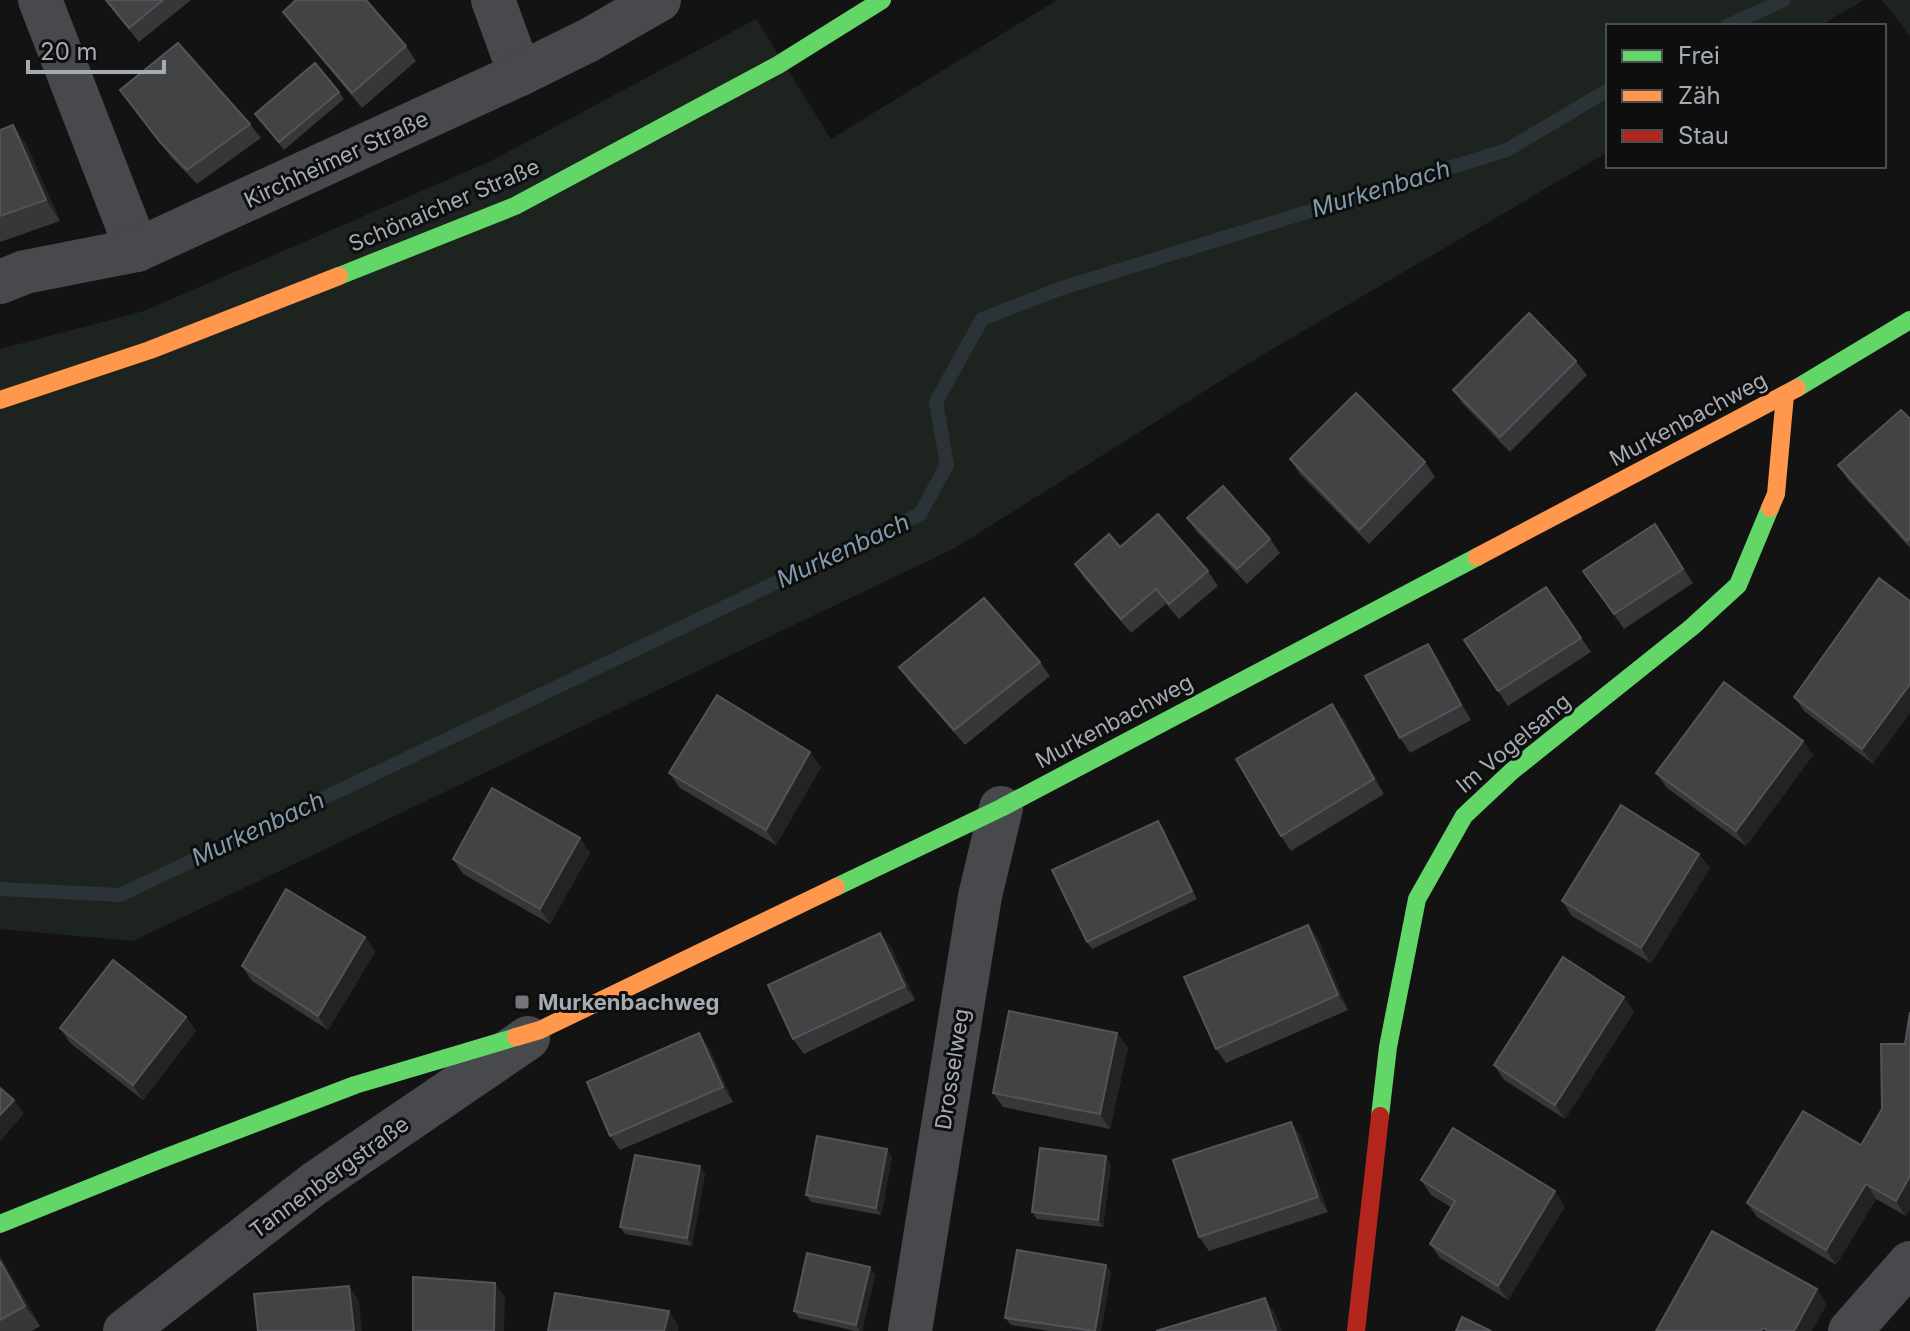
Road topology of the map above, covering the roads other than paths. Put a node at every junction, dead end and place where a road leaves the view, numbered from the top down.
1 (40, 0) edge
2 (493, 0) edge
3 (659, 0) edge
4 (882, 0) edge
5 (520, 74) junction
6 (137, 250) junction
7 (0, 282) edge
8 (1910, 320) edge
9 (1785, 395) junction
10 (0, 400) edge
11 (1001, 808) junction
12 (540, 1030) junction
13 (0, 1224) edge
14 (1910, 1263) edge
15 (125, 1331) edge
16 (910, 1331) edge
17 (1356, 1331) edge
18 (1850, 1331) edge

1 - 6 street
2 - 5 street
3 - 5 street, Kirchheimer Straße
4 - 10 street, Schönaicher Straße
5 - 6 street, Kirchheimer Straße
6 - 7 street, Kirchheimer Straße
8 - 9 street, Murkenbachweg
9 - 11 street, Murkenbachweg
9 - 17 street, Im Vogelsang
11 - 12 street, Murkenbachweg
11 - 16 street, Drosselweg
12 - 13 street, Murkenbachweg
12 - 15 street, Tannenbergstraße
14 - 18 street

